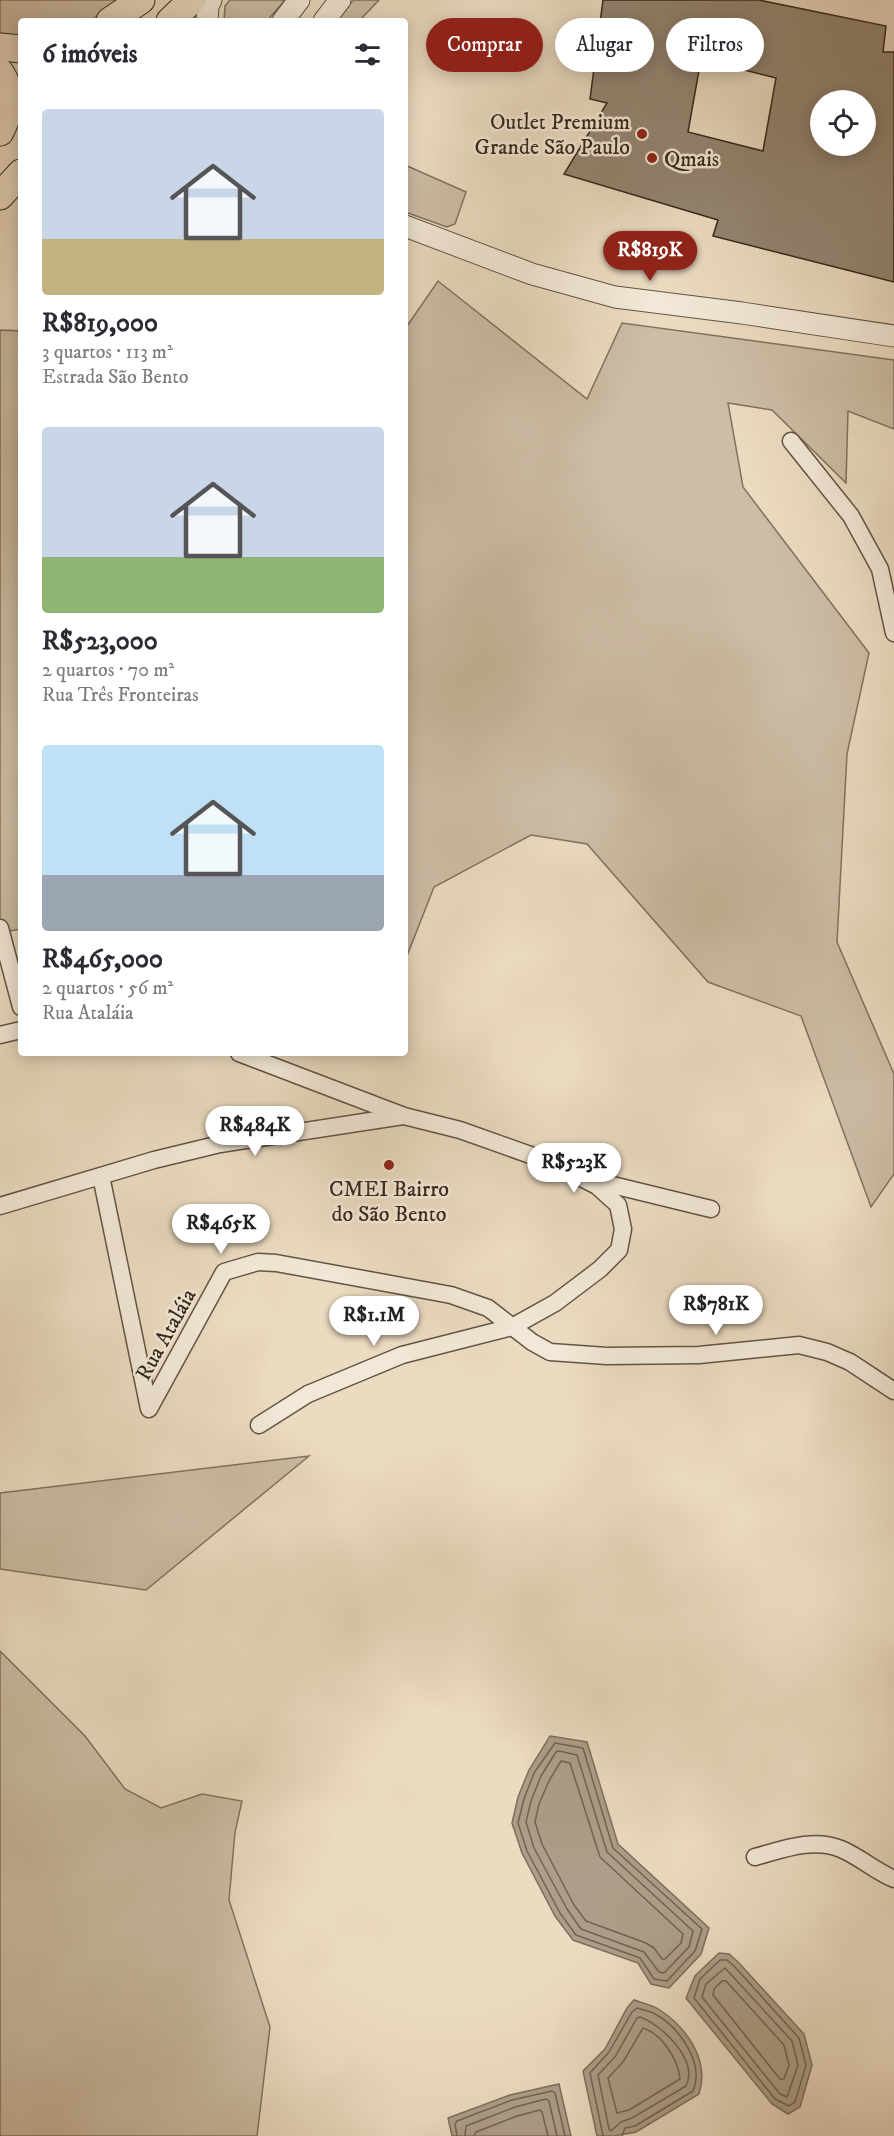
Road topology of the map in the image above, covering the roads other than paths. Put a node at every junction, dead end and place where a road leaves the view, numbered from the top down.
1 (141, 0) edge
2 (153, 0) edge
3 (192, 0) edge
4 (211, 0) edge
5 (299, 0) edge
6 (340, 0) edge
7 (114, 18) edge
8 (135, 18) edge
9 (173, 18) edge
10 (207, 18) edge
11 (285, 18) edge
12 (326, 18) edge
13 (0, 47) edge
14 (18, 49) edge
15 (0, 72) edge
16 (0, 132) edge
17 (18, 135) edge
18 (0, 153) edge
19 (18, 176) edge
20 (18, 181) edge
21 (0, 196) edge
22 (408, 227) edge
23 (894, 336) edge
24 (791, 441) dead end
25 (894, 633) edge
26 (0, 928) edge
27 (18, 996) edge
28 (18, 1031) edge
29 (0, 1035) edge
30 (247, 1056) edge
31 (404, 1116) junction
32 (101, 1176) junction
33 (578, 1177) junction
34 (0, 1206) edge
35 (711, 1209) dead end
36 (512, 1327) junction
37 (894, 1391) edge
38 (259, 1425) dead end
39 (755, 1857) dead end
40 (894, 1879) edge

1 - 7 highway
2 - 8 highway
3 - 9 highway
4 - 10 street
5 - 11 street
6 - 12 street
13 - 14 highway
15 - 16 highway
17 - 18 highway
19 - 21 highway
20 - 21 street
22 - 23 street
24 - 25 street
26 - 27 street
28 - 29 street
30 - 31 street
31 - 32 street
31 - 33 street
32 - 34 street
32 - 36 street, Rua Ataláia
33 - 35 street
33 - 36 street
36 - 37 street
36 - 38 street
39 - 40 street

